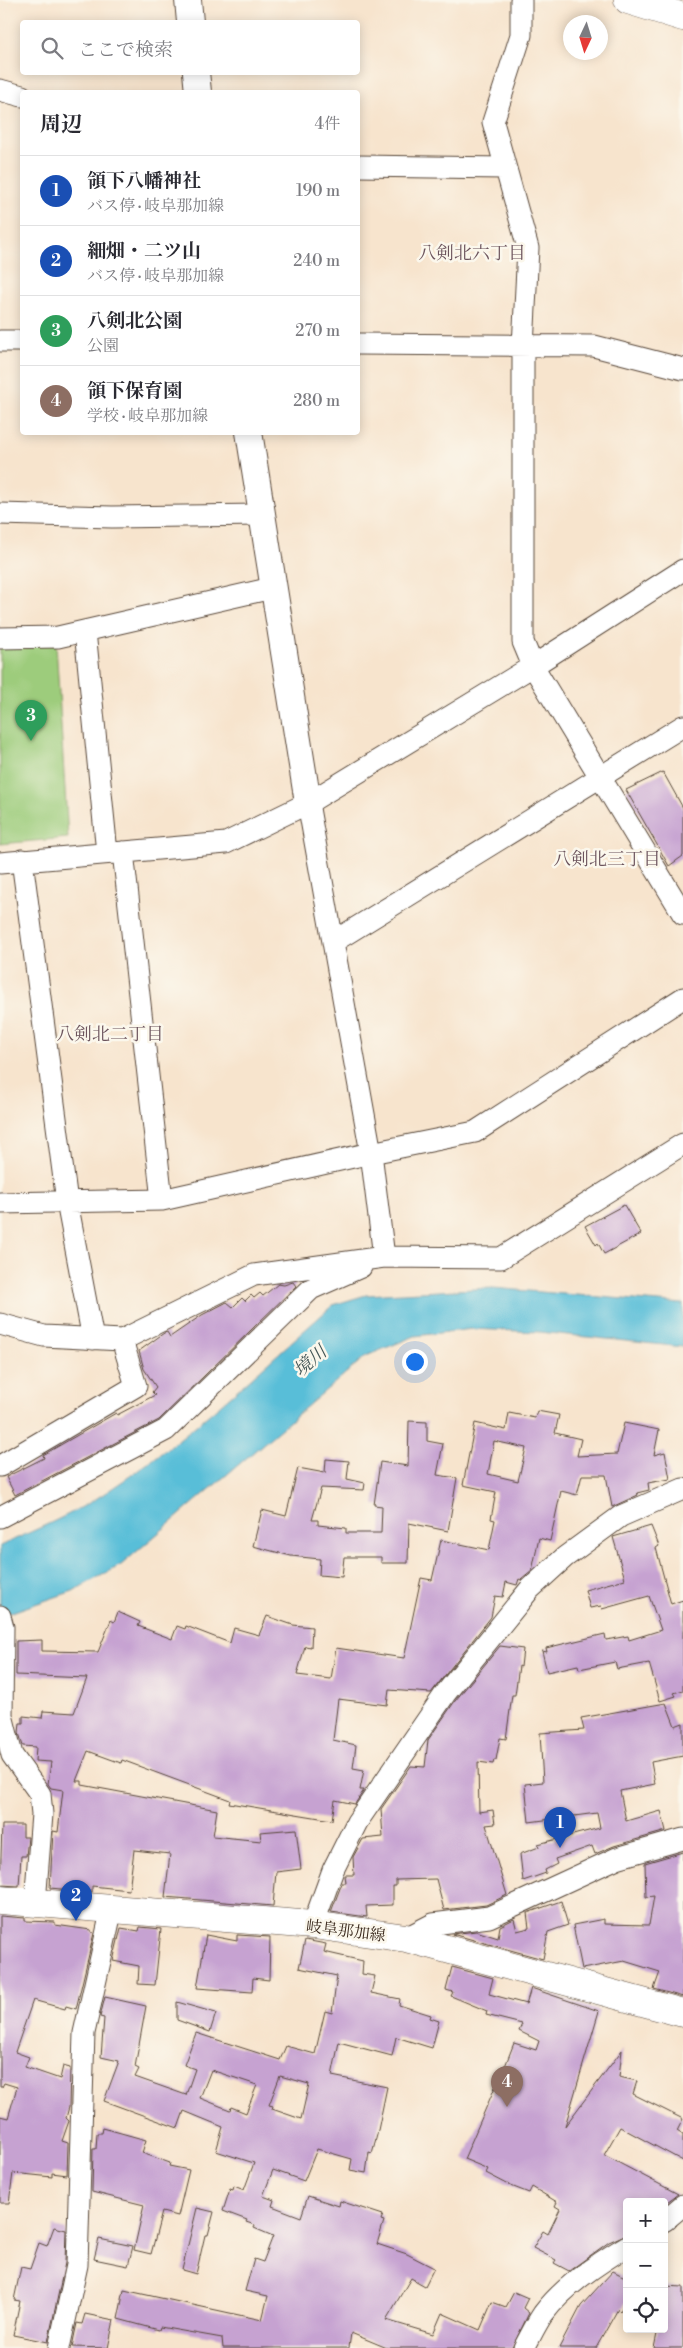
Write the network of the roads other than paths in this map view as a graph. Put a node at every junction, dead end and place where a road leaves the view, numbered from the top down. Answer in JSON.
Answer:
{"nodes":[{"id":1,"x":188,"y":0,"type":"edge"},
{"id":2,"x":521,"y":0,"type":"edge"},
{"id":3,"x":628,"y":0,"type":"edge"},
{"id":4,"x":683,"y":17,"type":"edge"},
{"id":5,"x":190,"y":20,"type":"edge"},
{"id":6,"x":196,"y":75,"type":"edge"},
{"id":7,"x":0,"y":90,"type":"edge"},
{"id":8,"x":198,"y":90,"type":"edge"},
{"id":9,"x":20,"y":95,"type":"edge"},
{"id":10,"x":360,"y":166,"type":"edge"},
{"id":11,"x":504,"y":168,"type":"junction"},
{"id":12,"x":0,"y":341,"type":"edge"},
{"id":13,"x":20,"y":341,"type":"edge"},
{"id":14,"x":360,"y":344,"type":"edge"},
{"id":15,"x":523,"y":347,"type":"junction"},
{"id":16,"x":683,"y":369,"type":"edge"},
{"id":17,"x":248,"y":435,"type":"edge"},
{"id":18,"x":0,"y":514,"type":"edge"},
{"id":19,"x":260,"y":514,"type":"junction"},
{"id":20,"x":683,"y":570,"type":"edge"},
{"id":21,"x":272,"y":588,"type":"junction"},
{"id":22,"x":84,"y":631,"type":"junction"},
{"id":23,"x":0,"y":638,"type":"edge"},
{"id":24,"x":533,"y":666,"type":"junction"},
{"id":25,"x":683,"y":726,"type":"edge"},
{"id":26,"x":600,"y":778,"type":"junction"},
{"id":27,"x":308,"y":803,"type":"junction"},
{"id":28,"x":115,"y":852,"type":"junction"},
{"id":29,"x":22,"y":860,"type":"junction"},
{"id":30,"x":0,"y":863,"type":"edge"},
{"id":31,"x":683,"y":914,"type":"edge"},
{"id":32,"x":333,"y":942,"type":"junction"},
{"id":33,"x":683,"y":998,"type":"edge"},
{"id":34,"x":683,"y":1144,"type":"edge"},
{"id":35,"x":371,"y":1152,"type":"junction"},
{"id":36,"x":162,"y":1200,"type":"junction"},
{"id":37,"x":67,"y":1202,"type":"junction"},
{"id":38,"x":0,"y":1203,"type":"edge"},
{"id":39,"x":384,"y":1257,"type":"junction"},
{"id":40,"x":0,"y":1324,"type":"edge"},
{"id":41,"x":92,"y":1339,"type":"junction"},
{"id":42,"x":122,"y":1340,"type":"junction"},
{"id":43,"x":0,"y":1466,"type":"edge"},
{"id":44,"x":683,"y":1489,"type":"edge"},
{"id":45,"x":0,"y":1517,"type":"edge"},
{"id":46,"x":1,"y":1622,"type":"edge"},
{"id":47,"x":683,"y":1839,"type":"edge"},
{"id":48,"x":0,"y":1900,"type":"edge"},
{"id":49,"x":35,"y":1903,"type":"junction"},
{"id":50,"x":112,"y":1908,"type":"junction"},
{"id":51,"x":313,"y":1925,"type":"junction"},
{"id":52,"x":406,"y":1938,"type":"junction"},
{"id":53,"x":683,"y":2013,"type":"edge"},
{"id":54,"x":683,"y":2205,"type":"edge"},
{"id":55,"x":668,"y":2218,"type":"edge"},
{"id":56,"x":623,"y":2248,"type":"edge"},
{"id":57,"x":59,"y":2348,"type":"edge"},
{"id":58,"x":524,"y":2348,"type":"edge"}],
"edges":[{"from":1,"to":5,"type":"street"},
{"from":2,"to":11,"type":"street"},
{"from":3,"to":4,"type":"main road"},
{"from":6,"to":8,"type":"street"},
{"from":7,"to":9,"type":"street"},
{"from":10,"to":11,"type":"street"},
{"from":11,"to":15,"type":"street"},
{"from":12,"to":13,"type":"street"},
{"from":14,"to":15,"type":"street"},
{"from":15,"to":16,"type":"street"},
{"from":15,"to":24,"type":"street"},
{"from":17,"to":19,"type":"street"},
{"from":18,"to":19,"type":"street"},
{"from":19,"to":21,"type":"street"},
{"from":20,"to":24,"type":"street"},
{"from":21,"to":22,"type":"street"},
{"from":21,"to":27,"type":"street"},
{"from":22,"to":23,"type":"street"},
{"from":22,"to":28,"type":"street"},
{"from":24,"to":26,"type":"street"},
{"from":24,"to":27,"type":"street"},
{"from":25,"to":26,"type":"street"},
{"from":26,"to":31,"type":"street"},
{"from":26,"to":32,"type":"street"},
{"from":27,"to":28,"type":"street"},
{"from":27,"to":32,"type":"street"},
{"from":28,"to":29,"type":"street"},
{"from":28,"to":36,"type":"street"},
{"from":29,"to":30,"type":"street"},
{"from":29,"to":37,"type":"street"},
{"from":32,"to":35,"type":"street"},
{"from":33,"to":35,"type":"street"},
{"from":34,"to":39,"type":"street"},
{"from":35,"to":36,"type":"street"},
{"from":35,"to":39,"type":"street"},
{"from":36,"to":37,"type":"street"},
{"from":37,"to":38,"type":"street"},
{"from":37,"to":41,"type":"street"},
{"from":39,"to":42,"type":"street"},
{"from":39,"to":45,"type":"street"},
{"from":40,"to":41,"type":"street"},
{"from":41,"to":42,"type":"street"},
{"from":42,"to":43,"type":"street"},
{"from":44,"to":51,"type":"street"},
{"from":46,"to":49,"type":"street"},
{"from":47,"to":52,"type":"street"},
{"from":48,"to":49,"type":"main road","name":"岐阜那加線"},
{"from":49,"to":50,"type":"main road","name":"岐阜那加線"},
{"from":50,"to":51,"type":"main road","name":"岐阜那加線"},
{"from":50,"to":57,"type":"street"},
{"from":51,"to":52,"type":"main road","name":"岐阜那加線"},
{"from":52,"to":53,"type":"main road","name":"岐阜那加線"},
{"from":54,"to":55,"type":"street"},
{"from":56,"to":58,"type":"street"}]}
